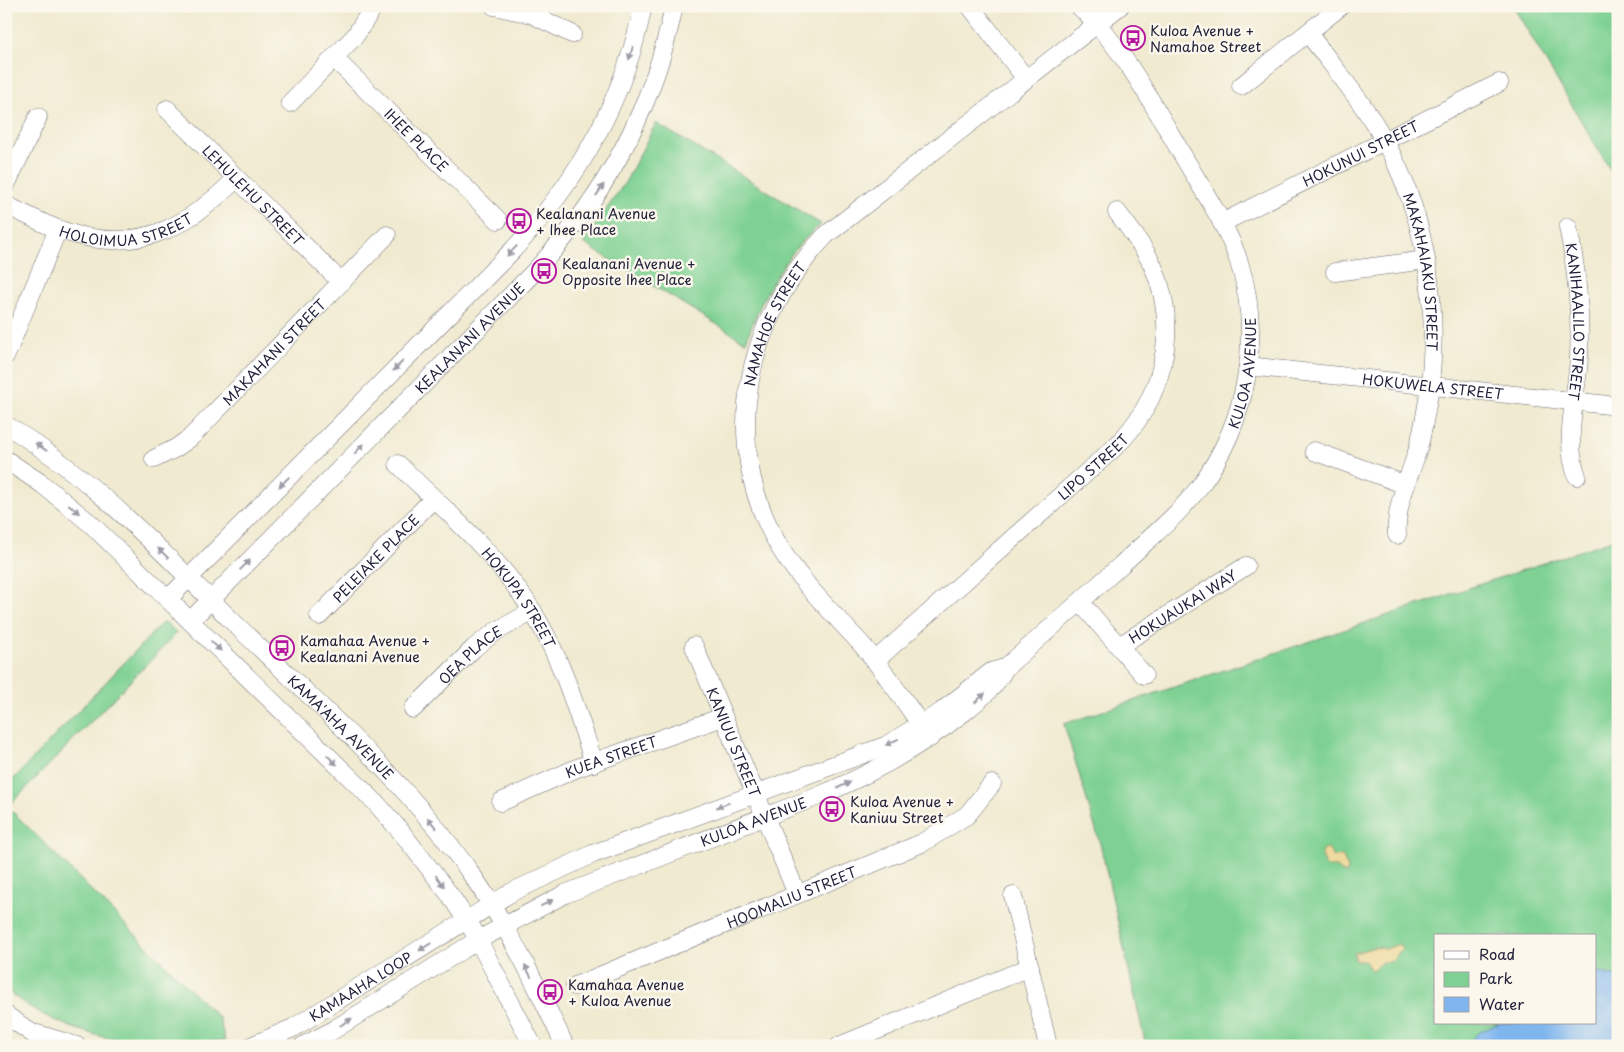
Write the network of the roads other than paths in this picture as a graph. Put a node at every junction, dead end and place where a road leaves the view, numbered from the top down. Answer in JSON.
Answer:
{"nodes":[{"id":1,"x":374,"y":6,"type":"edge"},
{"id":2,"x":494,"y":6,"type":"edge"},
{"id":3,"x":643,"y":6,"type":"edge"},
{"id":4,"x":674,"y":6,"type":"edge"},
{"id":5,"x":970,"y":6,"type":"edge"},
{"id":6,"x":1079,"y":6,"type":"edge"},
{"id":7,"x":1091,"y":6,"type":"edge"},
{"id":8,"x":1120,"y":6,"type":"edge"},
{"id":9,"x":1341,"y":6,"type":"edge"},
{"id":10,"x":1098,"y":24,"type":"junction"},
{"id":11,"x":1308,"y":33,"type":"junction"},
{"id":12,"x":572,"y":34,"type":"dead end"},
{"id":13,"x":335,"y":59,"type":"junction"},
{"id":14,"x":1026,"y":79,"type":"junction"},
{"id":15,"x":1499,"y":83,"type":"dead end"},
{"id":16,"x":1241,"y":86,"type":"dead end"},
{"id":17,"x":290,"y":103,"type":"dead end"},
{"id":18,"x":167,"y":109,"type":"dead end"},
{"id":19,"x":38,"y":117,"type":"dead end"},
{"id":20,"x":1385,"y":142,"type":"junction"},
{"id":21,"x":236,"y":179,"type":"junction"},
{"id":22,"x":6,"y":185,"type":"edge"},
{"id":23,"x":6,"y":205,"type":"edge"},
{"id":24,"x":1117,"y":212,"type":"dead end"},
{"id":25,"x":498,"y":220,"type":"dead end"},
{"id":26,"x":1222,"y":223,"type":"junction"},
{"id":27,"x":1568,"y":227,"type":"dead end"},
{"id":28,"x":58,"y":229,"type":"junction"},
{"id":29,"x":387,"y":235,"type":"dead end"},
{"id":30,"x":1426,"y":260,"type":"junction"},
{"id":31,"x":1335,"y":272,"type":"dead end"},
{"id":32,"x":341,"y":282,"type":"junction"},
{"id":33,"x":6,"y":355,"type":"edge"},
{"id":34,"x":1248,"y":366,"type":"junction"},
{"id":35,"x":1430,"y":385,"type":"junction"},
{"id":36,"x":1575,"y":401,"type":"junction"},
{"id":37,"x":1618,"y":406,"type":"edge"},
{"id":38,"x":6,"y":426,"type":"edge"},
{"id":39,"x":1314,"y":450,"type":"dead end"},
{"id":40,"x":154,"y":459,"type":"dead end"},
{"id":41,"x":6,"y":460,"type":"edge"},
{"id":42,"x":398,"y":464,"type":"dead end"},
{"id":43,"x":1577,"y":476,"type":"dead end"},
{"id":44,"x":1406,"y":485,"type":"junction"},
{"id":45,"x":433,"y":499,"type":"junction"},
{"id":46,"x":1397,"y":535,"type":"dead end"},
{"id":47,"x":1246,"y":566,"type":"dead end"},
{"id":48,"x":189,"y":578,"type":"junction"},
{"id":49,"x":168,"y":599,"type":"junction"},
{"id":50,"x":210,"y":600,"type":"junction"},
{"id":51,"x":1080,"y":602,"type":"junction"},
{"id":52,"x":532,"y":611,"type":"junction"},
{"id":53,"x":319,"y":616,"type":"dead end"},
{"id":54,"x":190,"y":621,"type":"junction"},
{"id":55,"x":694,"y":646,"type":"dead end"},
{"id":56,"x":1119,"y":646,"type":"junction"},
{"id":57,"x":875,"y":661,"type":"junction"},
{"id":58,"x":1144,"y":675,"type":"dead end"},
{"id":59,"x":414,"y":709,"type":"dead end"},
{"id":60,"x":723,"y":717,"type":"junction"},
{"id":61,"x":925,"y":732,"type":"junction"},
{"id":62,"x":594,"y":763,"type":"junction"},
{"id":63,"x":992,"y":784,"type":"dead end"},
{"id":64,"x":755,"y":793,"type":"junction"},
{"id":65,"x":501,"y":802,"type":"dead end"},
{"id":66,"x":765,"y":817,"type":"junction"},
{"id":67,"x":797,"y":894,"type":"junction"},
{"id":68,"x":1013,"y":896,"type":"dead end"},
{"id":69,"x":492,"y":905,"type":"junction"},
{"id":70,"x":467,"y":921,"type":"junction"},
{"id":71,"x":504,"y":926,"type":"junction"},
{"id":72,"x":478,"y":940,"type":"junction"},
{"id":73,"x":1030,"y":967,"type":"junction"},
{"id":74,"x":575,"y":986,"type":"dead end"},
{"id":75,"x":6,"y":1015,"type":"edge"},
{"id":76,"x":29,"y":1030,"type":"junction"},
{"id":77,"x":873,"y":1039,"type":"edge"},
{"id":78,"x":50,"y":1046,"type":"edge"},
{"id":79,"x":77,"y":1046,"type":"edge"},
{"id":80,"x":251,"y":1046,"type":"edge"},
{"id":81,"x":303,"y":1046,"type":"edge"},
{"id":82,"x":533,"y":1046,"type":"edge"},
{"id":83,"x":565,"y":1046,"type":"edge"},
{"id":84,"x":839,"y":1046,"type":"edge"},
{"id":85,"x":1048,"y":1046,"type":"edge"}],
"edges":[{"from":1,"to":13,"type":"street"},
{"from":2,"to":12,"type":"street"},
{"from":3,"to":48,"type":"street","one_way":true},
{"from":50,"to":4,"type":"street","name":"KEALANANI AVENUE","one_way":true},
{"from":5,"to":14,"type":"street"},
{"from":6,"to":10,"type":"street","name":"KULOA AVENUE"},
{"from":7,"to":10,"type":"street","name":"KULOA AVENUE"},
{"from":8,"to":10,"type":"street","name":"NAMAHOE STREET"},
{"from":9,"to":11,"type":"street"},
{"from":10,"to":14,"type":"street","name":"NAMAHOE STREET"},
{"from":10,"to":26,"type":"street","name":"KULOA AVENUE"},
{"from":11,"to":16,"type":"street"},
{"from":11,"to":20,"type":"street","name":"MAKAHAIAKU STREET"},
{"from":13,"to":17,"type":"street"},
{"from":13,"to":25,"type":"street","name":"IHEE PLACE"},
{"from":14,"to":57,"type":"street","name":"NAMAHOE STREET"},
{"from":15,"to":20,"type":"street","name":"HOKUNUI STREET"},
{"from":18,"to":21,"type":"street","name":"LEHULEHU STREET"},
{"from":19,"to":22,"type":"street"},
{"from":20,"to":26,"type":"street","name":"HOKUNUI STREET"},
{"from":20,"to":30,"type":"street","name":"MAKAHAIAKU STREET"},
{"from":21,"to":28,"type":"street","name":"HOLOIMUA STREET"},
{"from":21,"to":32,"type":"street","name":"LEHULEHU STREET"},
{"from":23,"to":28,"type":"street","name":"HOLOIMUA STREET"},
{"from":24,"to":57,"type":"street","name":"LIPO STREET"},
{"from":26,"to":34,"type":"street","name":"KULOA AVENUE"},
{"from":27,"to":36,"type":"street","name":"KANIHAALILO STREET"},
{"from":28,"to":33,"type":"street"},
{"from":29,"to":32,"type":"street","name":"MAKAHANI STREET"},
{"from":30,"to":31,"type":"street"},
{"from":30,"to":35,"type":"street","name":"MAKAHAIAKU STREET"},
{"from":32,"to":40,"type":"street","name":"MAKAHANI STREET"},
{"from":34,"to":35,"type":"street","name":"HOKUWELA STREET"},
{"from":34,"to":51,"type":"street","name":"KULOA AVENUE"},
{"from":35,"to":36,"type":"street","name":"HOKUWELA STREET"},
{"from":35,"to":44,"type":"street","name":"MAKAHAIAKU STREET"},
{"from":36,"to":37,"type":"street","name":"HOKUWELA STREET"},
{"from":36,"to":43,"type":"street","name":"KANIHAALILO STREET"},
{"from":48,"to":38,"type":"street","name":"KAMA'AHA AVENUE","one_way":true},
{"from":39,"to":44,"type":"street"},
{"from":41,"to":49,"type":"street","name":"KAMA'AHA AVENUE","one_way":true},
{"from":42,"to":45,"type":"street","name":"HOKUPA STREET"},
{"from":44,"to":46,"type":"street","name":"MAKAHAIAKU STREET"},
{"from":45,"to":52,"type":"street","name":"HOKUPA STREET"},
{"from":45,"to":53,"type":"street","name":"PELEIAKE PLACE"},
{"from":47,"to":56,"type":"street","name":"HOKUAUKAI WAY"},
{"from":48,"to":49,"type":"street"},
{"from":48,"to":50,"type":"street","name":"KAMA'AHA AVENUE"},
{"from":49,"to":54,"type":"street","name":"KAMA'AHA AVENUE"},
{"from":50,"to":54,"type":"street","name":"KEALANANI AVENUE"},
{"from":69,"to":50,"type":"street","name":"KAMA'AHA AVENUE","one_way":true},
{"from":51,"to":56,"type":"street"},
{"from":51,"to":61,"type":"street","name":"KULOA AVENUE"},
{"from":52,"to":59,"type":"street","name":"OEA PLACE"},
{"from":52,"to":62,"type":"street","name":"HOKUPA STREET"},
{"from":54,"to":70,"type":"street","name":"KAMA'AHA AVENUE","one_way":true},
{"from":55,"to":60,"type":"street","name":"KANIUU STREET"},
{"from":56,"to":58,"type":"street"},
{"from":57,"to":61,"type":"street","name":"NAMAHOE STREET"},
{"from":60,"to":62,"type":"street","name":"KUEA STREET"},
{"from":60,"to":64,"type":"street","name":"KANIUU STREET"},
{"from":61,"to":64,"type":"street","name":"KULOA AVENUE","one_way":true},
{"from":66,"to":61,"type":"street","name":"KULOA AVENUE","one_way":true},
{"from":62,"to":65,"type":"street","name":"KUEA STREET"},
{"from":63,"to":67,"type":"street","name":"HOOMALIU STREET"},
{"from":64,"to":66,"type":"street","name":"KANIUU STREET"},
{"from":64,"to":69,"type":"street","name":"KULOA AVENUE","one_way":true},
{"from":66,"to":67,"type":"street","name":"KANIUU STREET"},
{"from":71,"to":66,"type":"street","name":"KULOA AVENUE","one_way":true},
{"from":67,"to":74,"type":"street","name":"HOOMALIU STREET"},
{"from":68,"to":73,"type":"street"},
{"from":69,"to":70,"type":"street","name":"KULOA AVENUE"},
{"from":69,"to":71,"type":"street","name":"KAMA'AHA AVENUE"},
{"from":70,"to":72,"type":"street","name":"KAMA'AHA AVENUE"},
{"from":70,"to":80,"type":"street","name":"KAMAAHA LOOP","one_way":true},
{"from":71,"to":72,"type":"street","name":"KULOA AVENUE"},
{"from":83,"to":71,"type":"street","name":"KAMA'AHA AVENUE","one_way":true},
{"from":81,"to":72,"type":"street","name":"KAMAAHA LOOP","one_way":true},
{"from":72,"to":82,"type":"street","name":"KAMA'AHA AVENUE"},
{"from":73,"to":77,"type":"street"},
{"from":73,"to":85,"type":"street"},
{"from":75,"to":76,"type":"street"},
{"from":76,"to":78,"type":"street"},
{"from":76,"to":79,"type":"street"},
{"from":77,"to":84,"type":"street"}]}
